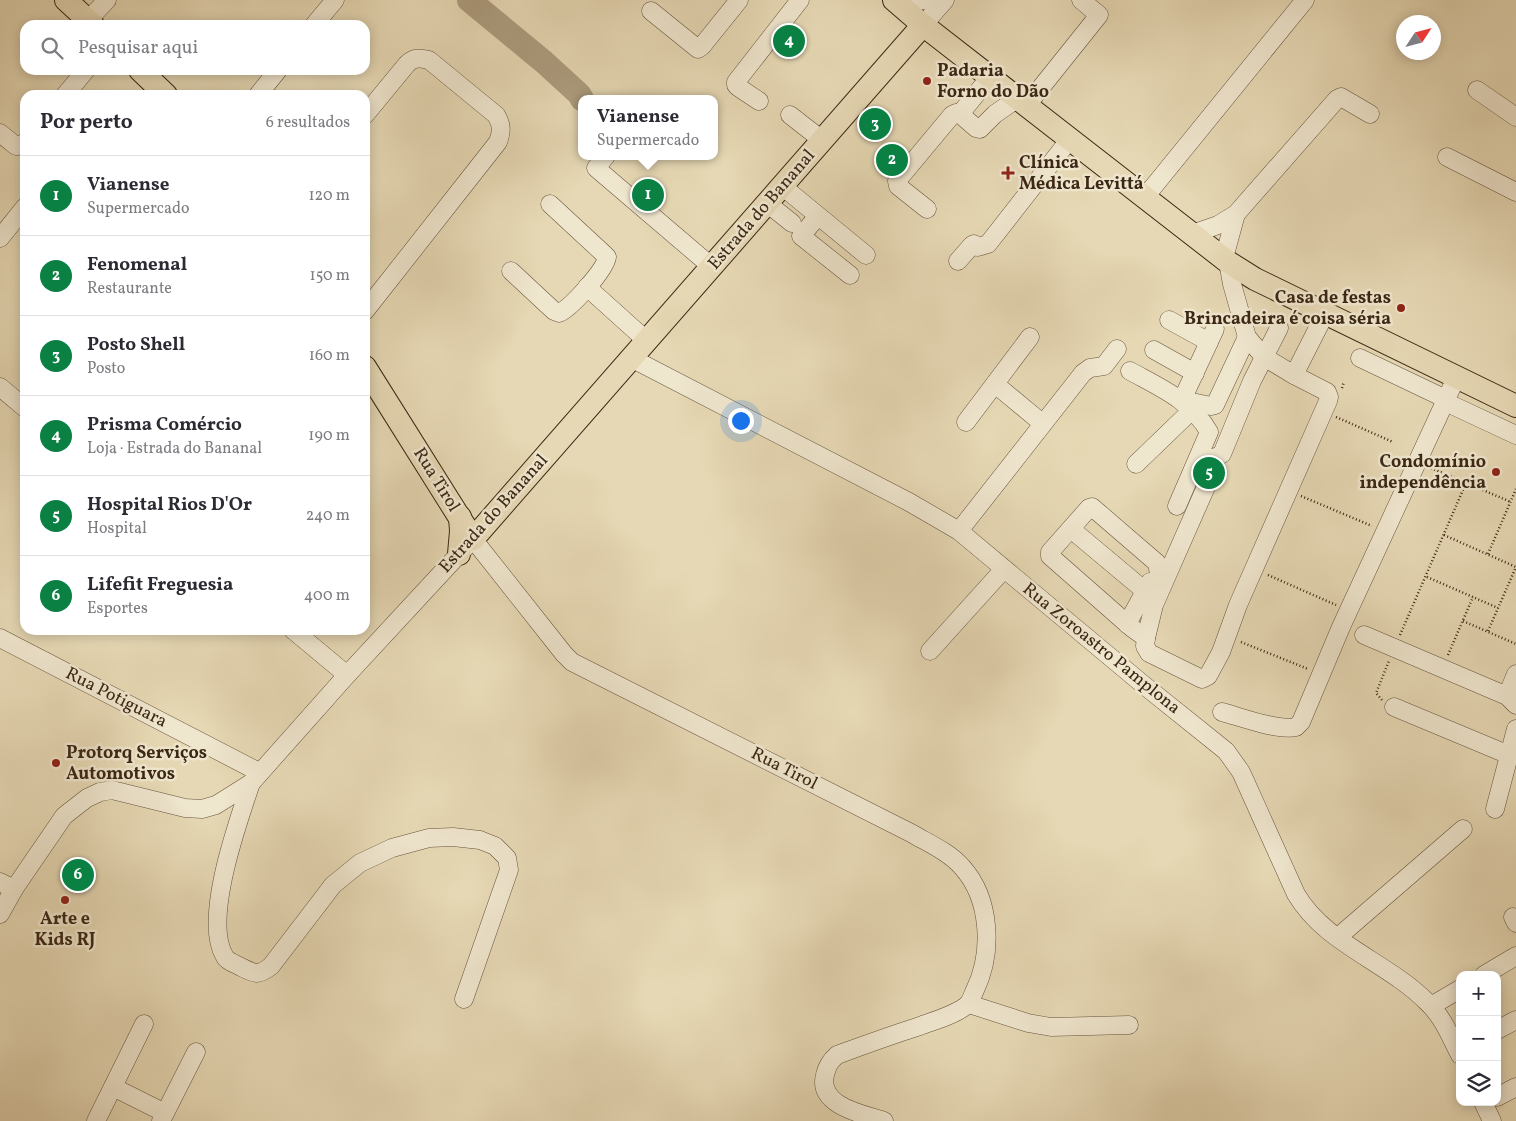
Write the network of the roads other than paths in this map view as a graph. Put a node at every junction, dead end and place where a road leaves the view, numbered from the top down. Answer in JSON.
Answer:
{"nodes":[{"id":1,"x":66,"y":0,"type":"edge"},
{"id":2,"x":107,"y":0,"type":"edge"},
{"id":3,"x":335,"y":0,"type":"edge"},
{"id":4,"x":739,"y":0,"type":"edge"},
{"id":5,"x":800,"y":0,"type":"edge"},
{"id":6,"x":924,"y":0,"type":"edge"},
{"id":7,"x":946,"y":0,"type":"edge"},
{"id":8,"x":1081,"y":0,"type":"edge"},
{"id":9,"x":1305,"y":0,"type":"edge"},
{"id":10,"x":895,"y":1,"type":"edge"},
{"id":11,"x":651,"y":11,"type":"dead end"},
{"id":12,"x":88,"y":20,"type":"edge"},
{"id":13,"x":93,"y":20,"type":"edge"},
{"id":14,"x":318,"y":20,"type":"edge"},
{"id":15,"x":923,"y":25,"type":"junction"},
{"id":16,"x":82,"y":75,"type":"edge"},
{"id":17,"x":145,"y":75,"type":"edge"},
{"id":18,"x":274,"y":75,"type":"edge"},
{"id":19,"x":990,"y":77,"type":"junction"},
{"id":20,"x":69,"y":90,"type":"edge"},
{"id":21,"x":161,"y":90,"type":"edge"},
{"id":22,"x":262,"y":90,"type":"edge"},
{"id":23,"x":1477,"y":90,"type":"dead end"},
{"id":24,"x":758,"y":101,"type":"dead end"},
{"id":25,"x":1022,"y":101,"type":"junction"},
{"id":26,"x":370,"y":109,"type":"edge"},
{"id":27,"x":960,"y":114,"type":"junction"},
{"id":28,"x":1370,"y":114,"type":"dead end"},
{"id":29,"x":790,"y":115,"type":"dead end"},
{"id":30,"x":1516,"y":117,"type":"edge"},
{"id":31,"x":0,"y":133,"type":"edge"},
{"id":32,"x":1070,"y":139,"type":"junction"},
{"id":33,"x":822,"y":140,"type":"junction"},
{"id":34,"x":20,"y":145,"type":"edge"},
{"id":35,"x":1447,"y":156,"type":"dead end"},
{"id":36,"x":603,"y":160,"type":"edge"},
{"id":37,"x":782,"y":186,"type":"junction"},
{"id":38,"x":1516,"y":192,"type":"edge"},
{"id":39,"x":1145,"y":197,"type":"junction"},
{"id":40,"x":767,"y":203,"type":"junction"},
{"id":41,"x":550,"y":204,"type":"dead end"},
{"id":42,"x":927,"y":209,"type":"dead end"},
{"id":43,"x":20,"y":213,"type":"edge"},
{"id":44,"x":1236,"y":214,"type":"junction"},
{"id":45,"x":818,"y":216,"type":"junction"},
{"id":46,"x":792,"y":223,"type":"dead end"},
{"id":47,"x":1192,"y":234,"type":"junction"},
{"id":48,"x":0,"y":238,"type":"edge"},
{"id":49,"x":866,"y":255,"type":"dead end"},
{"id":50,"x":1226,"y":260,"type":"junction"},
{"id":51,"x":958,"y":261,"type":"dead end"},
{"id":52,"x":712,"y":267,"type":"junction"},
{"id":53,"x":511,"y":271,"type":"dead end"},
{"id":54,"x":850,"y":275,"type":"dead end"},
{"id":55,"x":587,"y":287,"type":"junction"},
{"id":56,"x":370,"y":305,"type":"edge"},
{"id":57,"x":1326,"y":314,"type":"junction"},
{"id":58,"x":1170,"y":320,"type":"dead end"},
{"id":59,"x":1279,"y":328,"type":"dead end"},
{"id":60,"x":1030,"y":337,"type":"dead end"},
{"id":61,"x":1247,"y":337,"type":"junction"},
{"id":62,"x":647,"y":340,"type":"junction"},
{"id":63,"x":1117,"y":349,"type":"dead end"},
{"id":64,"x":1154,"y":350,"type":"dead end"},
{"id":65,"x":1264,"y":357,"type":"junction"},
{"id":66,"x":631,"y":358,"type":"junction"},
{"id":67,"x":1360,"y":358,"type":"dead end"},
{"id":68,"x":1130,"y":371,"type":"dead end"},
{"id":69,"x":1195,"y":373,"type":"junction"},
{"id":70,"x":370,"y":375,"type":"edge"},
{"id":71,"x":1294,"y":375,"type":"junction"},
{"id":72,"x":1456,"y":378,"type":"junction"},
{"id":73,"x":994,"y":384,"type":"junction"},
{"id":74,"x":0,"y":387,"type":"edge"},
{"id":75,"x":1450,"y":402,"type":"junction"},
{"id":76,"x":20,"y":404,"type":"edge"},
{"id":77,"x":1187,"y":405,"type":"junction"},
{"id":78,"x":1516,"y":406,"type":"edge"},
{"id":79,"x":966,"y":422,"type":"dead end"},
{"id":80,"x":1042,"y":423,"type":"junction"},
{"id":81,"x":1209,"y":432,"type":"junction"},
{"id":82,"x":1516,"y":435,"type":"edge"},
{"id":83,"x":1205,"y":456,"type":"junction"},
{"id":84,"x":1136,"y":464,"type":"dead end"},
{"id":85,"x":446,"y":495,"type":"junction"},
{"id":86,"x":511,"y":496,"type":"junction"},
{"id":87,"x":1177,"y":506,"type":"dead end"},
{"id":88,"x":1071,"y":529,"type":"junction"},
{"id":89,"x":959,"y":531,"type":"junction"},
{"id":90,"x":466,"y":546,"type":"junction"},
{"id":91,"x":1158,"y":566,"type":"junction"},
{"id":92,"x":1004,"y":569,"type":"junction"},
{"id":93,"x":1145,"y":591,"type":"junction"},
{"id":94,"x":1127,"y":624,"type":"junction"},
{"id":95,"x":1148,"y":630,"type":"junction"},
{"id":96,"x":299,"y":635,"type":"edge"},
{"id":97,"x":1364,"y":635,"type":"dead end"},
{"id":98,"x":0,"y":638,"type":"edge"},
{"id":99,"x":930,"y":651,"type":"dead end"},
{"id":100,"x":1516,"y":674,"type":"edge"},
{"id":101,"x":347,"y":675,"type":"junction"},
{"id":102,"x":1511,"y":700,"type":"edge"},
{"id":103,"x":1394,"y":707,"type":"dead end"},
{"id":104,"x":1222,"y":712,"type":"dead end"},
{"id":105,"x":1516,"y":729,"type":"edge"},
{"id":106,"x":1509,"y":755,"type":"junction"},
{"id":107,"x":255,"y":778,"type":"junction"},
{"id":108,"x":1495,"y":809,"type":"dead end"},
{"id":109,"x":1463,"y":829,"type":"dead end"},
{"id":110,"x":7,"y":885,"type":"edge"},
{"id":111,"x":0,"y":914,"type":"edge"},
{"id":112,"x":1338,"y":937,"type":"junction"},
{"id":113,"x":1516,"y":956,"type":"edge"},
{"id":114,"x":1491,"y":971,"type":"edge"},
{"id":115,"x":1456,"y":991,"type":"edge"},
{"id":116,"x":464,"y":999,"type":"dead end"},
{"id":117,"x":968,"y":1004,"type":"junction"},
{"id":118,"x":1431,"y":1006,"type":"junction"},
{"id":119,"x":1516,"y":1020,"type":"edge"},
{"id":120,"x":144,"y":1024,"type":"dead end"},
{"id":121,"x":1129,"y":1025,"type":"dead end"},
{"id":122,"x":1501,"y":1028,"type":"edge"},
{"id":123,"x":1456,"y":1047,"type":"edge"},
{"id":124,"x":196,"y":1052,"type":"dead end"},
{"id":125,"x":113,"y":1087,"type":"junction"},
{"id":126,"x":1516,"y":1087,"type":"edge"},
{"id":127,"x":1501,"y":1094,"type":"edge"},
{"id":128,"x":1489,"y":1106,"type":"edge"},
{"id":129,"x":163,"y":1117,"type":"edge"},
{"id":130,"x":96,"y":1121,"type":"edge"},
{"id":131,"x":884,"y":1121,"type":"edge"},
{"id":132,"x":1492,"y":1121,"type":"edge"}],
"edges":[{"from":1,"to":12,"type":"main road"},
{"from":2,"to":13,"type":"street"},
{"from":3,"to":14,"type":"street"},
{"from":4,"to":11,"type":"street"},
{"from":5,"to":24,"type":"street"},
{"from":6,"to":10,"type":"street"},
{"from":7,"to":15,"type":"street","name":"Estrada do Bananal"},
{"from":8,"to":25,"type":"street"},
{"from":9,"to":39,"type":"street"},
{"from":10,"to":15,"type":"main road"},
{"from":15,"to":19,"type":"main road"},
{"from":15,"to":33,"type":"main road","name":"Estrada do Bananal"},
{"from":16,"to":20,"type":"street"},
{"from":17,"to":21,"type":"main road"},
{"from":18,"to":22,"type":"street"},
{"from":19,"to":25,"type":"main road"},
{"from":19,"to":27,"type":"street"},
{"from":23,"to":30,"type":"street"},
{"from":25,"to":27,"type":"street"},
{"from":25,"to":32,"type":"main road"},
{"from":26,"to":56,"type":"street"},
{"from":27,"to":42,"type":"street"},
{"from":28,"to":44,"type":"street"},
{"from":29,"to":33,"type":"street"},
{"from":31,"to":34,"type":"street"},
{"from":32,"to":39,"type":"main road"},
{"from":32,"to":51,"type":"street"},
{"from":33,"to":37,"type":"main road","name":"Estrada do Bananal"},
{"from":35,"to":38,"type":"street"},
{"from":36,"to":52,"type":"street"},
{"from":37,"to":40,"type":"main road","name":"Estrada do Bananal"},
{"from":37,"to":45,"type":"street"},
{"from":39,"to":47,"type":"main road"},
{"from":40,"to":46,"type":"street"},
{"from":40,"to":52,"type":"main road","name":"Estrada do Bananal"},
{"from":41,"to":55,"type":"street"},
{"from":43,"to":48,"type":"street"},
{"from":44,"to":47,"type":"street"},
{"from":44,"to":50,"type":"street"},
{"from":45,"to":49,"type":"street"},
{"from":45,"to":54,"type":"street"},
{"from":47,"to":50,"type":"main road"},
{"from":50,"to":57,"type":"main road"},
{"from":50,"to":61,"type":"street"},
{"from":52,"to":62,"type":"main road","name":"Estrada do Bananal"},
{"from":53,"to":55,"type":"street"},
{"from":55,"to":62,"type":"street"},
{"from":57,"to":71,"type":"street"},
{"from":57,"to":72,"type":"main road"},
{"from":58,"to":69,"type":"street"},
{"from":59,"to":65,"type":"street"},
{"from":60,"to":73,"type":"street"},
{"from":61,"to":65,"type":"street"},
{"from":61,"to":77,"type":"street"},
{"from":62,"to":66,"type":"main road","name":"Estrada do Bananal"},
{"from":63,"to":80,"type":"street"},
{"from":64,"to":69,"type":"street"},
{"from":65,"to":71,"type":"street"},
{"from":65,"to":81,"type":"street"},
{"from":65,"to":83,"type":"street"},
{"from":66,"to":86,"type":"main road","name":"Estrada do Bananal"},
{"from":66,"to":89,"type":"street","name":"Rua Zoroastro Pamplona"},
{"from":67,"to":75,"type":"street"},
{"from":68,"to":77,"type":"street"},
{"from":69,"to":77,"type":"street"},
{"from":70,"to":85,"type":"main road","name":"Rua Tirol"},
{"from":71,"to":95,"type":"street"},
{"from":72,"to":75,"type":"street"},
{"from":72,"to":78,"type":"main road"},
{"from":73,"to":79,"type":"street"},
{"from":73,"to":80,"type":"street"},
{"from":74,"to":76,"type":"street"},
{"from":75,"to":82,"type":"street"},
{"from":75,"to":104,"type":"street"},
{"from":77,"to":81,"type":"street"},
{"from":77,"to":84,"type":"street"},
{"from":80,"to":89,"type":"street"},
{"from":81,"to":83,"type":"street"},
{"from":83,"to":87,"type":"street"},
{"from":83,"to":95,"type":"street"},
{"from":85,"to":86,"type":"main road"},
{"from":85,"to":90,"type":"main road","name":"Rua Tirol"},
{"from":86,"to":90,"type":"main road","name":"Estrada do Bananal"},
{"from":88,"to":91,"type":"street"},
{"from":88,"to":93,"type":"street"},
{"from":88,"to":94,"type":"street"},
{"from":89,"to":92,"type":"street","name":"Rua Zoroastro Pamplona"},
{"from":90,"to":101,"type":"street","name":"Estrada do Bananal"},
{"from":90,"to":117,"type":"street","name":"Rua Tirol"},
{"from":91,"to":93,"type":"street"},
{"from":91,"to":95,"type":"street"},
{"from":92,"to":99,"type":"street"},
{"from":92,"to":112,"type":"street","name":"Rua Zoroastro Pamplona"},
{"from":93,"to":94,"type":"street"},
{"from":94,"to":95,"type":"street"},
{"from":96,"to":101,"type":"street"},
{"from":97,"to":102,"type":"street"},
{"from":98,"to":107,"type":"street","name":"Rua Potiguara"},
{"from":100,"to":102,"type":"street"},
{"from":101,"to":107,"type":"street","name":"Estrada do Bananal"},
{"from":103,"to":106,"type":"street"},
{"from":105,"to":106,"type":"street"},
{"from":106,"to":108,"type":"street"},
{"from":107,"to":110,"type":"street","name":"Estrada do Bananal"},
{"from":107,"to":116,"type":"street"},
{"from":109,"to":112,"type":"street"},
{"from":110,"to":111,"type":"street","name":"Estrada do Bananal"},
{"from":112,"to":118,"type":"street","name":"Rua Zoroastro Pamplona"},
{"from":113,"to":114,"type":"street"},
{"from":115,"to":118,"type":"street"},
{"from":117,"to":121,"type":"street"},
{"from":117,"to":131,"type":"street"},
{"from":118,"to":123,"type":"street","name":"Rua Zoroastro Pamplona"},
{"from":119,"to":122,"type":"street"},
{"from":120,"to":125,"type":"street"},
{"from":124,"to":129,"type":"street"},
{"from":125,"to":129,"type":"street"},
{"from":125,"to":130,"type":"street"},
{"from":126,"to":127,"type":"street"},
{"from":128,"to":132,"type":"street"}]}
